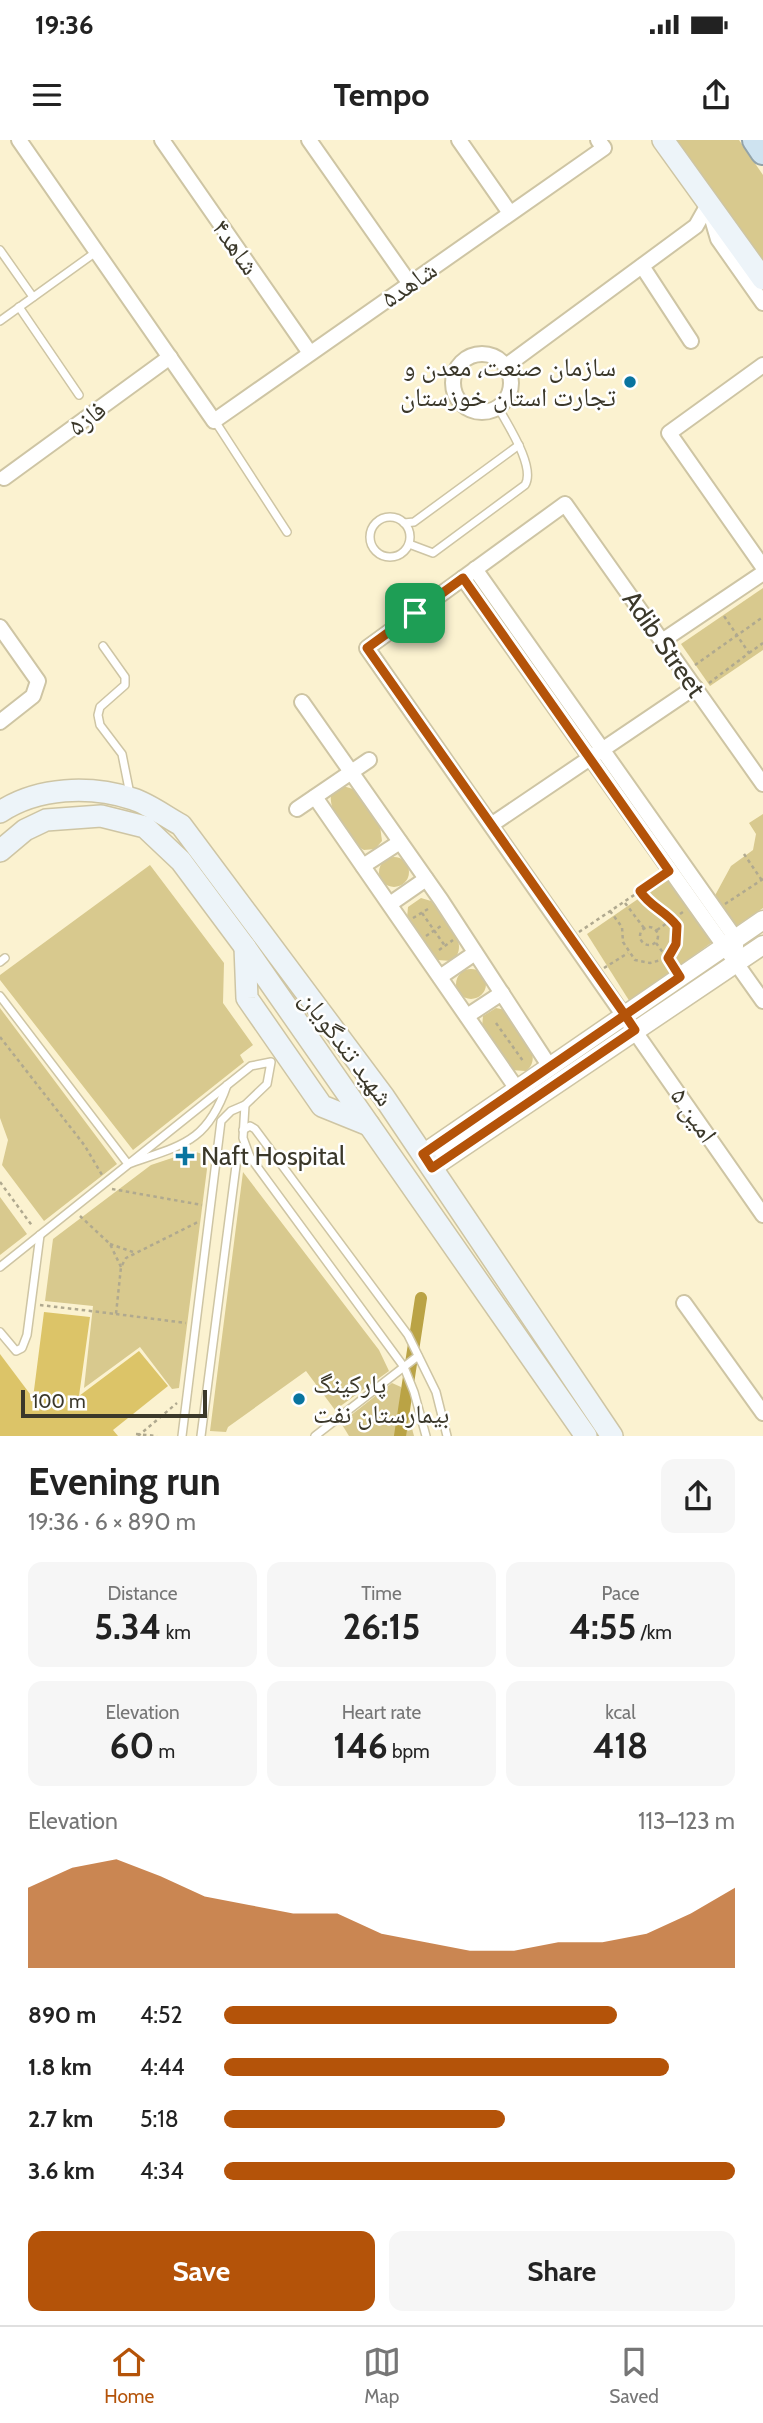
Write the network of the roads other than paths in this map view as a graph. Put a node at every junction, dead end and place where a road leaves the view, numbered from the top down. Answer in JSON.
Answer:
{"nodes":[{"id":1,"x":19,"y":140,"type":"edge"},
{"id":2,"x":162,"y":140,"type":"edge"},
{"id":3,"x":309,"y":140,"type":"edge"},
{"id":4,"x":459,"y":140,"type":"edge"},
{"id":5,"x":663,"y":140,"type":"edge"},
{"id":6,"x":755,"y":140,"type":"edge"},
{"id":7,"x":601,"y":144,"type":"edge"},
{"id":8,"x":763,"y":152,"type":"edge"},
{"id":9,"x":709,"y":203,"type":"junction"},
{"id":10,"x":510,"y":213,"type":"junction"},
{"id":11,"x":0,"y":250,"type":"edge"},
{"id":12,"x":97,"y":252,"type":"junction"},
{"id":13,"x":642,"y":266,"type":"junction"},
{"id":14,"x":763,"y":279,"type":"edge"},
{"id":15,"x":410,"y":284,"type":"junction"},
{"id":16,"x":33,"y":298,"type":"junction"},
{"id":17,"x":763,"y":303,"type":"edge"},
{"id":18,"x":19,"y":307,"type":"junction"},
{"id":19,"x":0,"y":321,"type":"edge"},
{"id":20,"x":691,"y":341,"type":"dead end"},
{"id":21,"x":310,"y":353,"type":"junction"},
{"id":22,"x":170,"y":357,"type":"junction"},
{"id":23,"x":763,"y":365,"type":"edge"},
{"id":24,"x":506,"y":366,"type":"junction"},
{"id":25,"x":79,"y":394,"type":"dead end"},
{"id":26,"x":498,"y":407,"type":"junction"},
{"id":27,"x":214,"y":421,"type":"junction"},
{"id":28,"x":519,"y":445,"type":"junction"},
{"id":29,"x":4,"y":478,"type":"dead end"},
{"id":30,"x":404,"y":523,"type":"junction"},
{"id":31,"x":287,"y":531,"type":"dead end"},
{"id":32,"x":408,"y":544,"type":"junction"},
{"id":33,"x":763,"y":567,"type":"edge"},
{"id":34,"x":469,"y":573,"type":"junction"},
{"id":35,"x":763,"y":573,"type":"edge"},
{"id":36,"x":0,"y":627,"type":"edge"},
{"id":37,"x":662,"y":641,"type":"junction"},
{"id":38,"x":103,"y":646,"type":"dead end"},
{"id":39,"x":696,"y":689,"type":"junction"},
{"id":40,"x":302,"y":702,"type":"dead end"},
{"id":41,"x":0,"y":722,"type":"edge"},
{"id":42,"x":596,"y":754,"type":"junction"},
{"id":43,"x":369,"y":760,"type":"dead end"},
{"id":44,"x":351,"y":772,"type":"junction"},
{"id":45,"x":763,"y":783,"type":"edge"},
{"id":46,"x":315,"y":797,"type":"junction"},
{"id":47,"x":131,"y":798,"type":"junction"},
{"id":48,"x":6,"y":808,"type":"edge"},
{"id":49,"x":297,"y":809,"type":"dead end"},
{"id":50,"x":491,"y":825,"type":"junction"},
{"id":51,"x":25,"y":830,"type":"junction"},
{"id":52,"x":400,"y":842,"type":"junction"},
{"id":53,"x":197,"y":847,"type":"junction"},
{"id":54,"x":0,"y":851,"type":"edge"},
{"id":55,"x":181,"y":861,"type":"junction"},
{"id":56,"x":363,"y":866,"type":"junction"},
{"id":57,"x":426,"y":879,"type":"junction"},
{"id":58,"x":390,"y":904,"type":"junction"},
{"id":59,"x":763,"y":920,"type":"edge"},
{"id":60,"x":729,"y":943,"type":"junction"},
{"id":61,"x":763,"y":945,"type":"edge"},
{"id":62,"x":246,"y":947,"type":"junction"},
{"id":63,"x":475,"y":953,"type":"junction"},
{"id":64,"x":736,"y":963,"type":"junction"},
{"id":65,"x":440,"y":977,"type":"junction"},
{"id":66,"x":502,"y":993,"type":"junction"},
{"id":67,"x":0,"y":996,"type":"edge"},
{"id":68,"x":763,"y":1001,"type":"edge"},
{"id":69,"x":467,"y":1016,"type":"junction"},
{"id":70,"x":326,"y":1020,"type":"junction"},
{"id":71,"x":630,"y":1023,"type":"junction"},
{"id":72,"x":307,"y":1035,"type":"junction"},
{"id":73,"x":269,"y":1060,"type":"junction"},
{"id":74,"x":550,"y":1067,"type":"junction"},
{"id":75,"x":267,"y":1084,"type":"junction"},
{"id":76,"x":227,"y":1085,"type":"junction"},
{"id":77,"x":517,"y":1089,"type":"junction"},
{"id":78,"x":245,"y":1105,"type":"junction"},
{"id":79,"x":369,"y":1125,"type":"junction"},
{"id":80,"x":243,"y":1130,"type":"junction"},
{"id":81,"x":250,"y":1157,"type":"junction"},
{"id":82,"x":428,"y":1161,"type":"junction"},
{"id":83,"x":128,"y":1164,"type":"junction"},
{"id":84,"x":763,"y":1215,"type":"edge"},
{"id":85,"x":40,"y":1235,"type":"junction"},
{"id":86,"x":0,"y":1267,"type":"edge"},
{"id":87,"x":684,"y":1303,"type":"dead end"},
{"id":88,"x":0,"y":1332,"type":"edge"},
{"id":89,"x":418,"y":1356,"type":"junction"},
{"id":90,"x":404,"y":1367,"type":"junction"},
{"id":91,"x":763,"y":1413,"type":"edge"},
{"id":92,"x":182,"y":1436,"type":"edge"},
{"id":93,"x":201,"y":1436,"type":"edge"},
{"id":94,"x":315,"y":1436,"type":"edge"},
{"id":95,"x":426,"y":1436,"type":"edge"},
{"id":96,"x":447,"y":1436,"type":"edge"},
{"id":97,"x":586,"y":1436,"type":"edge"},
{"id":98,"x":612,"y":1436,"type":"edge"}],
"edges":[{"from":1,"to":12,"type":"street"},
{"from":2,"to":21,"type":"street","name":"شاهد۴"},
{"from":3,"to":15,"type":"street"},
{"from":4,"to":10,"type":"street"},
{"from":5,"to":9,"type":"main road"},
{"from":6,"to":8,"type":"highway"},
{"from":7,"to":10,"type":"street","name":"شاهد۵"},
{"from":9,"to":13,"type":"street"},
{"from":9,"to":14,"type":"main road"},
{"from":9,"to":17,"type":"street"},
{"from":10,"to":15,"type":"street","name":"شاهد۵"},
{"from":11,"to":16,"type":"lane"},
{"from":12,"to":16,"type":"lane"},
{"from":12,"to":22,"type":"street"},
{"from":13,"to":20,"type":"street"},
{"from":13,"to":24,"type":"street"},
{"from":15,"to":21,"type":"street","name":"شاهد۵"},
{"from":16,"to":18,"type":"lane"},
{"from":18,"to":19,"type":"lane"},
{"from":18,"to":25,"type":"lane"},
{"from":21,"to":27,"type":"street","name":"شاهد۵"},
{"from":22,"to":27,"type":"street"},
{"from":22,"to":29,"type":"street","name":"فاز۵"},
{"from":23,"to":33,"type":"street"},
{"from":24,"to":26,"type":"street"},
{"from":24,"to":26,"type":"street"},
{"from":26,"to":28,"type":"lane"},
{"from":27,"to":31,"type":"lane"},
{"from":28,"to":30,"type":"lane"},
{"from":28,"to":32,"type":"lane"},
{"from":30,"to":32,"type":"lane"},
{"from":30,"to":32,"type":"lane"},
{"from":34,"to":37,"type":"street","name":"Adib Street"},
{"from":34,"to":42,"type":"street"},
{"from":34,"to":50,"type":"street","name":"امین ۵"},
{"from":35,"to":37,"type":"street"},
{"from":36,"to":41,"type":"street"},
{"from":37,"to":39,"type":"street","name":"Adib Street"},
{"from":38,"to":47,"type":"lane"},
{"from":39,"to":42,"type":"street"},
{"from":39,"to":45,"type":"street","name":"Adib Street"},
{"from":40,"to":44,"type":"street"},
{"from":42,"to":50,"type":"street"},
{"from":42,"to":60,"type":"street"},
{"from":42,"to":60,"type":"street"},
{"from":43,"to":44,"type":"street"},
{"from":44,"to":46,"type":"street"},
{"from":44,"to":52,"type":"street"},
{"from":46,"to":49,"type":"street"},
{"from":46,"to":56,"type":"street"},
{"from":47,"to":48,"type":"main road","name":"شهید تندگویان"},
{"from":47,"to":53,"type":"main road","name":"شهید تندگویان"},
{"from":48,"to":51,"type":"main road"},
{"from":50,"to":71,"type":"street","name":"امین ۵"},
{"from":51,"to":54,"type":"main road","name":"شهید تندگویان"},
{"from":51,"to":55,"type":"main road","name":"شهید تندگویان"},
{"from":52,"to":56,"type":"street"},
{"from":52,"to":57,"type":"street"},
{"from":53,"to":55,"type":"main road"},
{"from":53,"to":70,"type":"main road","name":"شهید تندگویان"},
{"from":55,"to":62,"type":"main road","name":"شهید تندگویان"},
{"from":56,"to":58,"type":"street"},
{"from":57,"to":58,"type":"street"},
{"from":57,"to":63,"type":"street"},
{"from":58,"to":65,"type":"street"},
{"from":59,"to":60,"type":"street"},
{"from":60,"to":64,"type":"street"},
{"from":60,"to":71,"type":"street"},
{"from":61,"to":64,"type":"street"},
{"from":62,"to":72,"type":"main road","name":"شهید تندگویان"},
{"from":62,"to":73,"type":"main road"},
{"from":63,"to":65,"type":"street"},
{"from":63,"to":66,"type":"street"},
{"from":64,"to":68,"type":"street"},
{"from":64,"to":71,"type":"street"},
{"from":65,"to":69,"type":"street"},
{"from":66,"to":69,"type":"street"},
{"from":66,"to":74,"type":"street"},
{"from":67,"to":83,"type":"lane"},
{"from":69,"to":77,"type":"street"},
{"from":70,"to":72,"type":"main road"},
{"from":70,"to":82,"type":"main road","name":"شهید تندگویان"},
{"from":71,"to":74,"type":"street"},
{"from":71,"to":82,"type":"street"},
{"from":71,"to":84,"type":"street","name":"امین ۵"},
{"from":72,"to":73,"type":"main road"},
{"from":72,"to":79,"type":"main road","name":"شهید تندگویان"},
{"from":73,"to":75,"type":"lane"},
{"from":73,"to":75,"type":"lane"},
{"from":73,"to":76,"type":"lane"},
{"from":73,"to":79,"type":"main road"},
{"from":74,"to":77,"type":"street"},
{"from":75,"to":78,"type":"lane"},
{"from":76,"to":83,"type":"lane"},
{"from":76,"to":83,"type":"lane"},
{"from":77,"to":82,"type":"street"},
{"from":78,"to":80,"type":"lane"},
{"from":78,"to":92,"type":"lane"},
{"from":79,"to":97,"type":"main road","name":"شهید تندگویان"},
{"from":80,"to":81,"type":"lane"},
{"from":80,"to":89,"type":"lane"},
{"from":81,"to":90,"type":"lane"},
{"from":81,"to":93,"type":"lane"},
{"from":82,"to":98,"type":"main road","name":"شهید تندگویان"},
{"from":83,"to":85,"type":"lane"},
{"from":85,"to":86,"type":"lane"},
{"from":85,"to":88,"type":"lane"},
{"from":87,"to":91,"type":"street"},
{"from":89,"to":90,"type":"lane"},
{"from":89,"to":96,"type":"lane"},
{"from":90,"to":94,"type":"lane"},
{"from":90,"to":95,"type":"lane"}]}
